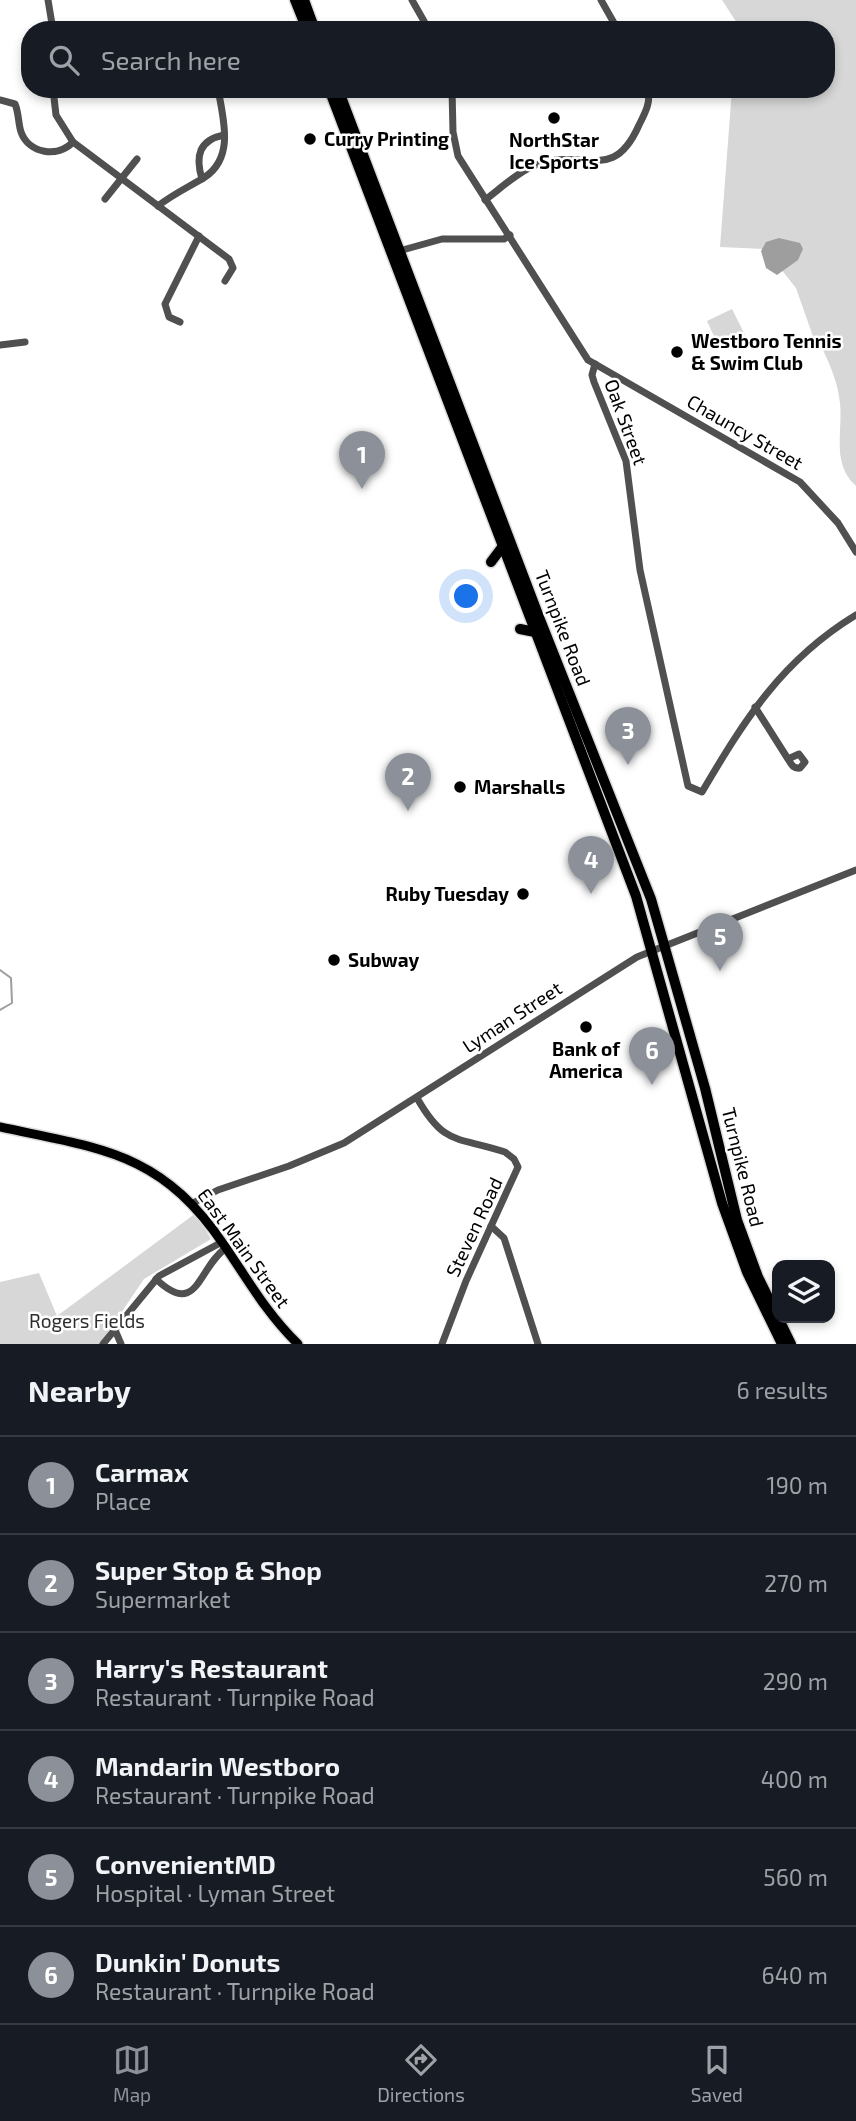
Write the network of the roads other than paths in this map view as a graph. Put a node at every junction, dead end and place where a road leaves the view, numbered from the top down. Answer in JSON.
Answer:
{"nodes":[{"id":1,"x":48,"y":0,"type":"edge"},
{"id":2,"x":295,"y":0,"type":"edge"},
{"id":3,"x":304,"y":0,"type":"edge"},
{"id":4,"x":412,"y":0,"type":"edge"},
{"id":5,"x":601,"y":0,"type":"edge"},
{"id":6,"x":51,"y":21,"type":"edge"},
{"id":7,"x":303,"y":21,"type":"edge"},
{"id":8,"x":312,"y":21,"type":"edge"},
{"id":9,"x":424,"y":21,"type":"edge"},
{"id":10,"x":613,"y":21,"type":"edge"},
{"id":11,"x":54,"y":98,"type":"edge"},
{"id":12,"x":219,"y":98,"type":"edge"},
{"id":13,"x":332,"y":98,"type":"edge"},
{"id":14,"x":341,"y":98,"type":"edge"},
{"id":15,"x":452,"y":98,"type":"edge"},
{"id":16,"x":649,"y":98,"type":"edge"},
{"id":17,"x":0,"y":100,"type":"edge"},
{"id":18,"x":224,"y":135,"type":"junction"},
{"id":19,"x":73,"y":142,"type":"junction"},
{"id":20,"x":137,"y":159,"type":"dead end"},
{"id":21,"x":120,"y":179,"type":"junction"},
{"id":22,"x":202,"y":179,"type":"junction"},
{"id":23,"x":105,"y":199,"type":"dead end"},
{"id":24,"x":485,"y":200,"type":"junction"},
{"id":25,"x":158,"y":206,"type":"junction"},
{"id":26,"x":510,"y":235,"type":"junction"},
{"id":27,"x":199,"y":236,"type":"junction"},
{"id":28,"x":400,"y":251,"type":"junction"},
{"id":29,"x":225,"y":281,"type":"dead end"},
{"id":30,"x":180,"y":322,"type":"dead end"},
{"id":31,"x":25,"y":342,"type":"dead end"},
{"id":32,"x":0,"y":345,"type":"edge"},
{"id":33,"x":595,"y":363,"type":"junction"},
{"id":34,"x":503,"y":546,"type":"junction"},
{"id":35,"x":856,"y":552,"type":"edge"},
{"id":36,"x":491,"y":562,"type":"dead end"},
{"id":37,"x":856,"y":615,"type":"edge"},
{"id":38,"x":520,"y":629,"type":"dead end"},
{"id":39,"x":535,"y":632,"type":"junction"},
{"id":40,"x":755,"y":707,"type":"junction"},
{"id":41,"x":788,"y":759,"type":"dead end"},
{"id":42,"x":856,"y":870,"type":"edge"},
{"id":43,"x":665,"y":943,"type":"junction"},
{"id":44,"x":652,"y":949,"type":"junction"},
{"id":45,"x":417,"y":1098,"type":"junction"},
{"id":46,"x":0,"y":1127,"type":"edge"},
{"id":47,"x":192,"y":1203,"type":"junction"},
{"id":48,"x":492,"y":1226,"type":"junction"},
{"id":49,"x":224,"y":1245,"type":"junction"},
{"id":50,"x":192,"y":1258,"type":"junction"},
{"id":51,"x":212,"y":1259,"type":"junction"},
{"id":52,"x":156,"y":1279,"type":"junction"},
{"id":53,"x":116,"y":1330,"type":"junction"},
{"id":54,"x":103,"y":1344,"type":"edge"},
{"id":55,"x":121,"y":1344,"type":"edge"},
{"id":56,"x":298,"y":1344,"type":"edge"},
{"id":57,"x":442,"y":1344,"type":"edge"},
{"id":58,"x":538,"y":1344,"type":"edge"},
{"id":59,"x":782,"y":1344,"type":"edge"},
{"id":60,"x":790,"y":1344,"type":"edge"}],
"edges":[{"from":1,"to":6,"type":"street"},
{"from":2,"to":7,"type":"highway"},
{"from":3,"to":8,"type":"highway"},
{"from":4,"to":9,"type":"street"},
{"from":5,"to":10,"type":"street"},
{"from":11,"to":19,"type":"street"},
{"from":12,"to":18,"type":"street"},
{"from":13,"to":34,"type":"highway","name":"Turnpike Road"},
{"from":14,"to":28,"type":"highway","name":"Turnpike Road"},
{"from":15,"to":24,"type":"street","name":"Oak Street"},
{"from":16,"to":24,"type":"street"},
{"from":17,"to":19,"type":"street"},
{"from":18,"to":22,"type":"street"},
{"from":18,"to":22,"type":"street"},
{"from":19,"to":21,"type":"street"},
{"from":20,"to":21,"type":"street"},
{"from":21,"to":23,"type":"street"},
{"from":21,"to":25,"type":"street"},
{"from":22,"to":25,"type":"street"},
{"from":24,"to":26,"type":"street","name":"Oak Street"},
{"from":25,"to":27,"type":"street"},
{"from":26,"to":28,"type":"street"},
{"from":26,"to":33,"type":"street","name":"Oak Street"},
{"from":27,"to":29,"type":"street"},
{"from":27,"to":30,"type":"street"},
{"from":28,"to":43,"type":"highway","name":"Turnpike Road"},
{"from":31,"to":32,"type":"street"},
{"from":33,"to":35,"type":"street","name":"Chauncy Street"},
{"from":33,"to":40,"type":"street","name":"Oak Street"},
{"from":34,"to":36,"type":"highway"},
{"from":34,"to":39,"type":"highway","name":"Turnpike Road"},
{"from":37,"to":40,"type":"street"},
{"from":38,"to":39,"type":"highway"},
{"from":39,"to":44,"type":"highway","name":"Turnpike Road"},
{"from":40,"to":41,"type":"street"},
{"from":42,"to":43,"type":"street","name":"Lyman Street"},
{"from":43,"to":44,"type":"street","name":"Lyman Street"},
{"from":43,"to":60,"type":"highway","name":"Turnpike Road"},
{"from":44,"to":45,"type":"street","name":"Lyman Street"},
{"from":44,"to":59,"type":"highway","name":"Turnpike Road"},
{"from":45,"to":47,"type":"street","name":"Lyman Street"},
{"from":45,"to":48,"type":"street","name":"Steven Road"},
{"from":46,"to":47,"type":"main road","name":"East Main Street"},
{"from":47,"to":49,"type":"main road","name":"East Main Street"},
{"from":48,"to":57,"type":"street","name":"Steven Road"},
{"from":48,"to":58,"type":"street"},
{"from":49,"to":50,"type":"street"},
{"from":49,"to":51,"type":"street"},
{"from":49,"to":56,"type":"main road","name":"East Main Street"},
{"from":50,"to":51,"type":"street"},
{"from":50,"to":52,"type":"street"},
{"from":51,"to":52,"type":"street"},
{"from":52,"to":53,"type":"street"},
{"from":53,"to":54,"type":"street"},
{"from":53,"to":55,"type":"street"}]}
